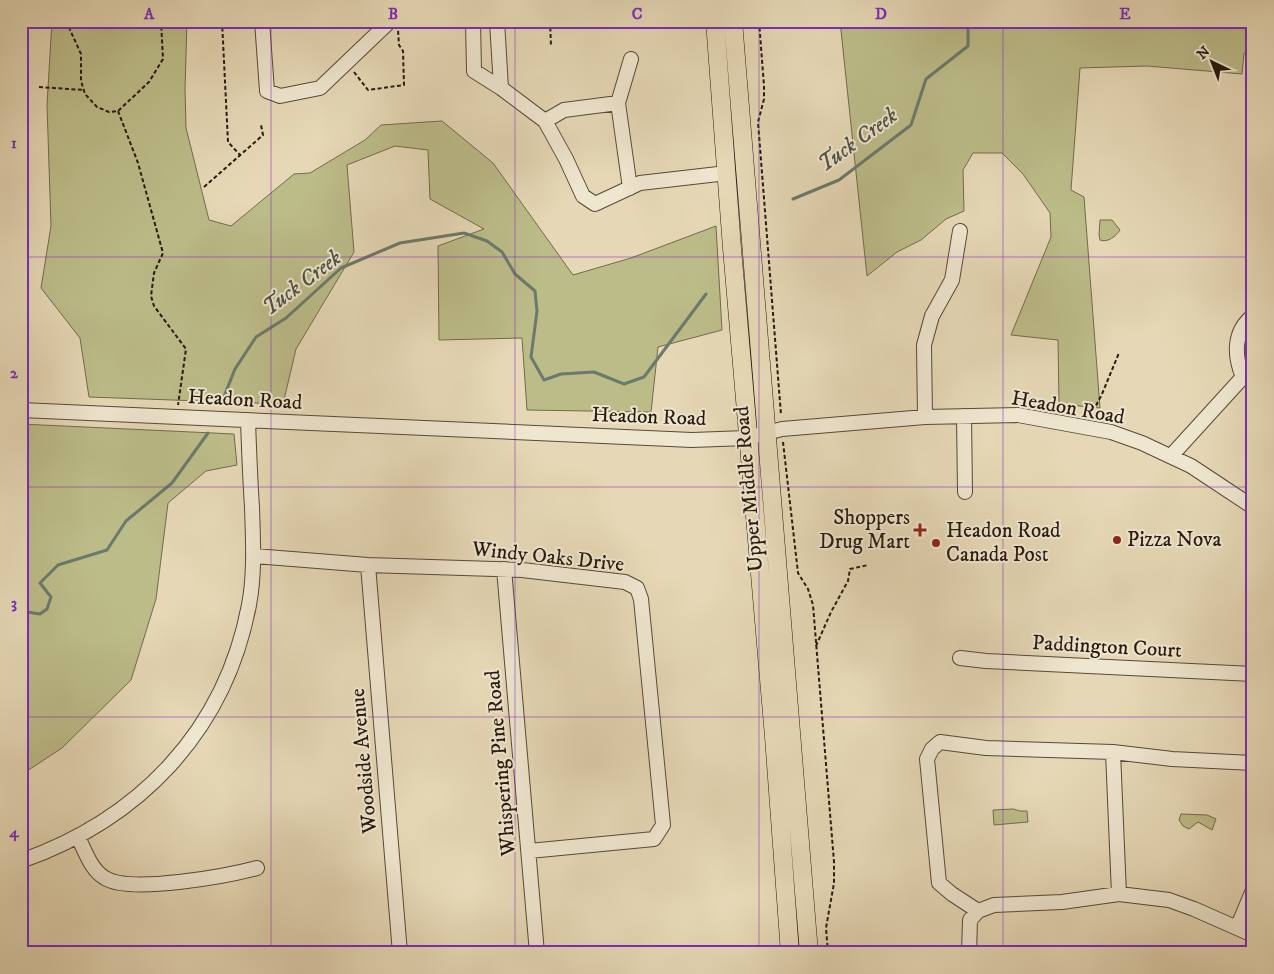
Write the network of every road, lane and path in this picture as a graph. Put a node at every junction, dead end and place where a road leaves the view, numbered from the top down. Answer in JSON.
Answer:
{"nodes":[{"id":1,"x":66,"y":21,"type":"edge"},
{"id":2,"x":161,"y":21,"type":"edge"},
{"id":3,"x":222,"y":21,"type":"edge"},
{"id":4,"x":262,"y":21,"type":"edge"},
{"id":5,"x":473,"y":21,"type":"edge"},
{"id":6,"x":498,"y":21,"type":"edge"},
{"id":7,"x":550,"y":21,"type":"edge"},
{"id":8,"x":715,"y":21,"type":"edge"},
{"id":9,"x":733,"y":21,"type":"edge"},
{"id":10,"x":759,"y":21,"type":"edge"},
{"id":11,"x":392,"y":25,"type":"edge"},
{"id":12,"x":551,"y":46,"type":"dead end"},
{"id":13,"x":631,"y":59,"type":"dead end"},
{"id":14,"x":346,"y":63,"type":"junction"},
{"id":15,"x":39,"y":87,"type":"dead end"},
{"id":16,"x":501,"y":88,"type":"junction"},
{"id":17,"x":84,"y":90,"type":"junction"},
{"id":18,"x":618,"y":103,"type":"junction"},
{"id":19,"x":118,"y":111,"type":"junction"},
{"id":20,"x":545,"y":121,"type":"junction"},
{"id":21,"x":261,"y":125,"type":"dead end"},
{"id":22,"x":240,"y":155,"type":"junction"},
{"id":23,"x":727,"y":173,"type":"junction"},
{"id":24,"x":204,"y":187,"type":"dead end"},
{"id":25,"x":630,"y":188,"type":"junction"},
{"id":26,"x":960,"y":231,"type":"dead end"},
{"id":27,"x":1253,"y":316,"type":"edge"},
{"id":28,"x":1119,"y":353,"type":"dead end"},
{"id":29,"x":1248,"y":374,"type":"edge"},
{"id":30,"x":21,"y":410,"type":"edge"},
{"id":31,"x":176,"y":416,"type":"junction"},
{"id":32,"x":964,"y":416,"type":"junction"},
{"id":33,"x":925,"y":417,"type":"junction"},
{"id":34,"x":248,"y":420,"type":"junction"},
{"id":35,"x":1084,"y":428,"type":"junction"},
{"id":36,"x":775,"y":431,"type":"junction"},
{"id":37,"x":747,"y":438,"type":"junction"},
{"id":38,"x":1172,"y":456,"type":"junction"},
{"id":39,"x":965,"y":492,"type":"dead end"},
{"id":40,"x":1253,"y":507,"type":"edge"},
{"id":41,"x":254,"y":556,"type":"junction"},
{"id":42,"x":868,"y":564,"type":"dead end"},
{"id":43,"x":368,"y":565,"type":"junction"},
{"id":44,"x":504,"y":569,"type":"junction"},
{"id":45,"x":816,"y":646,"type":"junction"},
{"id":46,"x":960,"y":658,"type":"dead end"},
{"id":47,"x":1253,"y":674,"type":"edge"},
{"id":48,"x":1114,"y":752,"type":"junction"},
{"id":49,"x":1253,"y":763,"type":"edge"},
{"id":50,"x":78,"y":836,"type":"junction"},
{"id":51,"x":529,"y":851,"type":"junction"},
{"id":52,"x":21,"y":861,"type":"edge"},
{"id":53,"x":257,"y":868,"type":"dead end"},
{"id":54,"x":1253,"y":890,"type":"edge"},
{"id":55,"x":1119,"y":894,"type":"junction"},
{"id":56,"x":978,"y":911,"type":"junction"},
{"id":57,"x":1237,"y":928,"type":"junction"},
{"id":58,"x":1253,"y":935,"type":"edge"},
{"id":59,"x":400,"y":953,"type":"edge"},
{"id":60,"x":537,"y":953,"type":"edge"},
{"id":61,"x":790,"y":953,"type":"edge"},
{"id":62,"x":809,"y":953,"type":"edge"},
{"id":63,"x":828,"y":953,"type":"edge"},
{"id":64,"x":969,"y":953,"type":"edge"}],
"edges":[{"from":1,"to":17,"type":"path"},
{"from":2,"to":19,"type":"path"},
{"from":3,"to":22,"type":"path"},
{"from":4,"to":14,"type":"street"},
{"from":5,"to":16,"type":"street"},
{"from":6,"to":16,"type":"street"},
{"from":7,"to":12,"type":"path"},
{"from":8,"to":23,"type":"main road","name":"Upper Middle Road"},
{"from":9,"to":36,"type":"main road","name":"Upper Middle Road"},
{"from":10,"to":36,"type":"path"},
{"from":11,"to":14,"type":"street"},
{"from":11,"to":14,"type":"path"},
{"from":13,"to":18,"type":"street"},
{"from":15,"to":17,"type":"path"},
{"from":16,"to":20,"type":"street"},
{"from":17,"to":19,"type":"path"},
{"from":18,"to":20,"type":"street"},
{"from":18,"to":25,"type":"street"},
{"from":19,"to":31,"type":"path"},
{"from":20,"to":25,"type":"street"},
{"from":21,"to":22,"type":"path"},
{"from":22,"to":24,"type":"path"},
{"from":23,"to":25,"type":"street"},
{"from":23,"to":37,"type":"main road","name":"Upper Middle Road"},
{"from":26,"to":33,"type":"street"},
{"from":27,"to":29,"type":"street"},
{"from":28,"to":35,"type":"path"},
{"from":29,"to":38,"type":"street"},
{"from":30,"to":31,"type":"street","name":"Headon Road"},
{"from":31,"to":34,"type":"street","name":"Headon Road"},
{"from":32,"to":33,"type":"street","name":"Headon Road"},
{"from":32,"to":35,"type":"street","name":"Headon Road"},
{"from":32,"to":39,"type":"street"},
{"from":33,"to":36,"type":"street","name":"Headon Road"},
{"from":34,"to":37,"type":"street","name":"Headon Road"},
{"from":34,"to":41,"type":"street"},
{"from":35,"to":38,"type":"street","name":"Headon Road"},
{"from":36,"to":37,"type":"street","name":"Headon Road"},
{"from":36,"to":45,"type":"path"},
{"from":36,"to":62,"type":"main road","name":"Upper Middle Road"},
{"from":37,"to":61,"type":"main road","name":"Upper Middle Road"},
{"from":38,"to":40,"type":"street","name":"Headon Road"},
{"from":41,"to":43,"type":"street","name":"Windy Oaks Drive"},
{"from":41,"to":50,"type":"street"},
{"from":42,"to":45,"type":"path"},
{"from":43,"to":44,"type":"street","name":"Windy Oaks Drive"},
{"from":43,"to":59,"type":"street","name":"Woodside Avenue"},
{"from":44,"to":51,"type":"street","name":"Whispering Pine Road"},
{"from":44,"to":51,"type":"street","name":"Windy Oaks Drive"},
{"from":45,"to":63,"type":"path"},
{"from":46,"to":47,"type":"street","name":"Paddington Court"},
{"from":48,"to":49,"type":"street"},
{"from":48,"to":55,"type":"street"},
{"from":48,"to":56,"type":"street"},
{"from":50,"to":52,"type":"street"},
{"from":50,"to":53,"type":"street"},
{"from":51,"to":60,"type":"street","name":"Whispering Pine Road"},
{"from":54,"to":57,"type":"street"},
{"from":55,"to":56,"type":"street"},
{"from":55,"to":57,"type":"street"},
{"from":56,"to":64,"type":"street"},
{"from":57,"to":58,"type":"street"}]}
